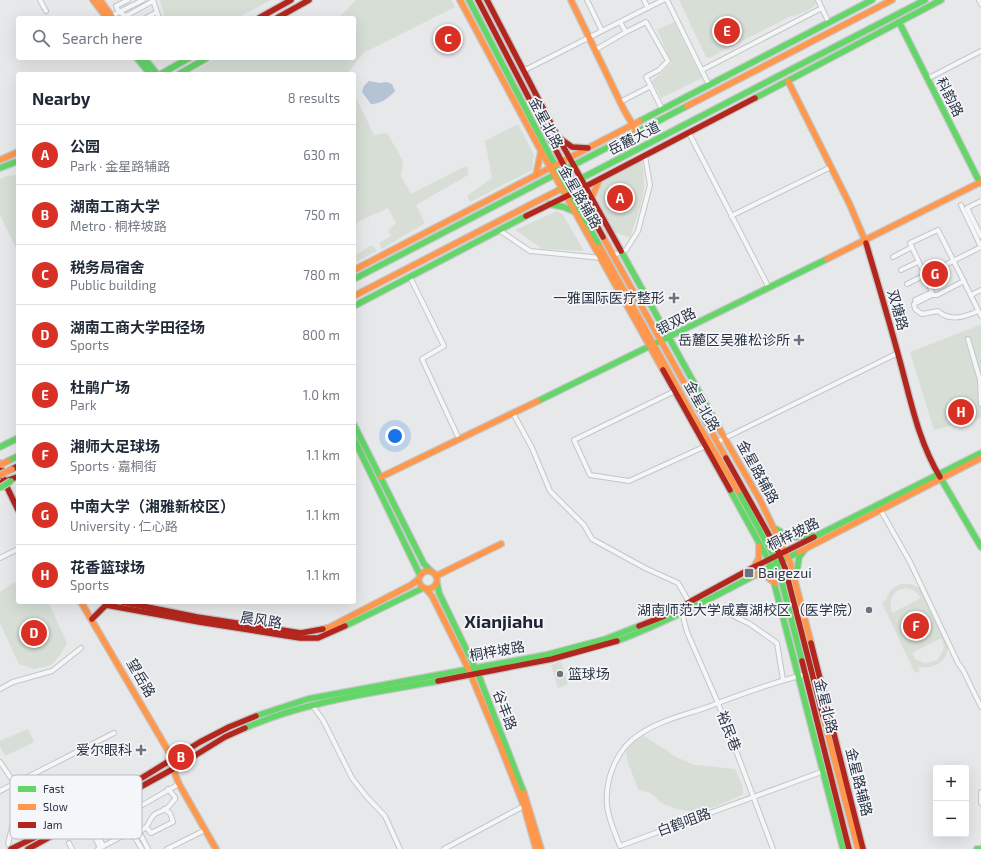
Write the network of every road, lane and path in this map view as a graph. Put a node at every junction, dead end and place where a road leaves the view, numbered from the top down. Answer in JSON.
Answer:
{"nodes":[{"id":1,"x":40,"y":0,"type":"edge"},
{"id":2,"x":93,"y":0,"type":"edge"},
{"id":3,"x":100,"y":0,"type":"edge"},
{"id":4,"x":128,"y":0,"type":"edge"},
{"id":5,"x":143,"y":0,"type":"edge"},
{"id":6,"x":291,"y":0,"type":"edge"},
{"id":7,"x":309,"y":0,"type":"edge"},
{"id":8,"x":460,"y":0,"type":"edge"},
{"id":9,"x":469,"y":0,"type":"edge"},
{"id":10,"x":478,"y":0,"type":"edge"},
{"id":11,"x":487,"y":0,"type":"edge"},
{"id":12,"x":571,"y":0,"type":"edge"},
{"id":13,"x":587,"y":0,"type":"edge"},
{"id":14,"x":644,"y":0,"type":"edge"},
{"id":15,"x":663,"y":0,"type":"edge"},
{"id":16,"x":667,"y":0,"type":"edge"},
{"id":17,"x":818,"y":0,"type":"edge"},
{"id":18,"x":872,"y":0,"type":"edge"},
{"id":19,"x":892,"y":0,"type":"edge"},
{"id":20,"x":925,"y":0,"type":"edge"},
{"id":21,"x":941,"y":0,"type":"edge"},
{"id":22,"x":979,"y":0,"type":"edge"},
{"id":23,"x":153,"y":1,"type":"edge"},
{"id":24,"x":133,"y":2,"type":"edge"},
{"id":25,"x":981,"y":4,"type":"edge"},
{"id":26,"x":648,"y":8,"type":"junction"},
{"id":27,"x":822,"y":8,"type":"junction"},
{"id":28,"x":46,"y":11,"type":"dead end"},
{"id":29,"x":119,"y":12,"type":"junction"},
{"id":30,"x":157,"y":12,"type":"junction"},
{"id":31,"x":110,"y":16,"type":"edge"},
{"id":32,"x":110,"y":16,"type":"edge"},
{"id":33,"x":113,"y":16,"type":"edge"},
{"id":34,"x":150,"y":16,"type":"edge"},
{"id":35,"x":158,"y":16,"type":"edge"},
{"id":36,"x":263,"y":16,"type":"edge"},
{"id":37,"x":281,"y":16,"type":"edge"},
{"id":38,"x":620,"y":22,"type":"junction"},
{"id":39,"x":829,"y":22,"type":"junction"},
{"id":40,"x":899,"y":22,"type":"junction"},
{"id":41,"x":602,"y":31,"type":"junction"},
{"id":42,"x":626,"y":32,"type":"junction"},
{"id":43,"x":589,"y":37,"type":"junction"},
{"id":44,"x":595,"y":50,"type":"junction"},
{"id":45,"x":981,"y":51,"type":"edge"},
{"id":46,"x":139,"y":60,"type":"edge"},
{"id":47,"x":146,"y":60,"type":"edge"},
{"id":48,"x":186,"y":60,"type":"edge"},
{"id":49,"x":204,"y":60,"type":"edge"},
{"id":50,"x":702,"y":70,"type":"junction"},
{"id":51,"x":523,"y":71,"type":"junction"},
{"id":52,"x":148,"y":72,"type":"edge"},
{"id":53,"x":155,"y":72,"type":"edge"},
{"id":54,"x":164,"y":72,"type":"edge"},
{"id":55,"x":182,"y":72,"type":"edge"},
{"id":56,"x":928,"y":79,"type":"junction"},
{"id":57,"x":788,"y":80,"type":"junction"},
{"id":58,"x":709,"y":85,"type":"junction"},
{"id":59,"x":651,"y":86,"type":"junction"},
{"id":60,"x":620,"y":102,"type":"junction"},
{"id":61,"x":662,"y":109,"type":"junction"},
{"id":62,"x":632,"y":124,"type":"junction"},
{"id":63,"x":637,"y":132,"type":"junction"},
{"id":64,"x":689,"y":133,"type":"junction"},
{"id":65,"x":558,"y":137,"type":"junction"},
{"id":66,"x":589,"y":148,"type":"junction"},
{"id":67,"x":541,"y":151,"type":"junction"},
{"id":68,"x":16,"y":153,"type":"edge"},
{"id":69,"x":645,"y":156,"type":"junction"},
{"id":70,"x":570,"y":158,"type":"junction"},
{"id":71,"x":0,"y":160,"type":"edge"},
{"id":72,"x":16,"y":162,"type":"edge"},
{"id":73,"x":562,"y":162,"type":"junction"},
{"id":74,"x":574,"y":165,"type":"junction"},
{"id":75,"x":553,"y":167,"type":"junction"},
{"id":76,"x":831,"y":167,"type":"junction"},
{"id":77,"x":0,"y":168,"type":"edge"},
{"id":78,"x":566,"y":169,"type":"junction"},
{"id":79,"x":556,"y":174,"type":"junction"},
{"id":80,"x":536,"y":175,"type":"junction"},
{"id":81,"x":581,"y":178,"type":"junction"},
{"id":82,"x":599,"y":180,"type":"junction"},
{"id":83,"x":574,"y":182,"type":"junction"},
{"id":84,"x":980,"y":182,"type":"edge"},
{"id":85,"x":564,"y":186,"type":"junction"},
{"id":86,"x":585,"y":186,"type":"junction"},
{"id":87,"x":578,"y":190,"type":"junction"},
{"id":88,"x":568,"y":195,"type":"junction"},
{"id":89,"x":592,"y":199,"type":"junction"},
{"id":90,"x":981,"y":201,"type":"edge"},
{"id":91,"x":549,"y":204,"type":"junction"},
{"id":92,"x":960,"y":205,"type":"dead end"},
{"id":93,"x":575,"y":212,"type":"junction"},
{"id":94,"x":591,"y":213,"type":"junction"},
{"id":95,"x":582,"y":215,"type":"junction"},
{"id":96,"x":731,"y":216,"type":"junction"},
{"id":97,"x":499,"y":230,"type":"junction"},
{"id":98,"x":981,"y":236,"type":"edge"},
{"id":99,"x":865,"y":240,"type":"junction"},
{"id":100,"x":912,"y":247,"type":"junction"},
{"id":101,"x":981,"y":247,"type":"edge"},
{"id":102,"x":622,"y":252,"type":"junction"},
{"id":103,"x":614,"y":255,"type":"junction"},
{"id":104,"x":893,"y":256,"type":"dead end"},
{"id":105,"x":606,"y":258,"type":"junction"},
{"id":106,"x":954,"y":261,"type":"junction"},
{"id":107,"x":918,"y":262,"type":"junction"},
{"id":108,"x":356,"y":269,"type":"edge"},
{"id":109,"x":901,"y":270,"type":"dead end"},
{"id":110,"x":925,"y":275,"type":"junction"},
{"id":111,"x":410,"y":277,"type":"junction"},
{"id":112,"x":356,"y":278,"type":"edge"},
{"id":113,"x":964,"y":281,"type":"junction"},
{"id":114,"x":907,"y":284,"type":"dead end"},
{"id":115,"x":769,"y":288,"type":"junction"},
{"id":116,"x":981,"y":290,"type":"edge"},
{"id":117,"x":356,"y":295,"type":"edge"},
{"id":118,"x":971,"y":295,"type":"junction"},
{"id":119,"x":915,"y":300,"type":"dead end"},
{"id":120,"x":356,"y":305,"type":"edge"},
{"id":121,"x":978,"y":311,"type":"junction"},
{"id":122,"x":981,"y":316,"type":"edge"},
{"id":123,"x":668,"y":338,"type":"junction"},
{"id":124,"x":968,"y":339,"type":"dead end"},
{"id":125,"x":661,"y":341,"type":"junction"},
{"id":126,"x":652,"y":346,"type":"junction"},
{"id":127,"x":898,"y":353,"type":"junction"},
{"id":128,"x":677,"y":390,"type":"junction"},
{"id":129,"x":981,"y":404,"type":"edge"},
{"id":130,"x":513,"y":414,"type":"junction"},
{"id":131,"x":356,"y":429,"type":"edge"},
{"id":132,"x":16,"y":439,"type":"edge"},
{"id":133,"x":459,"y":440,"type":"junction"},
{"id":134,"x":717,"y":442,"type":"junction"},
{"id":135,"x":356,"y":443,"type":"edge"},
{"id":136,"x":708,"y":445,"type":"junction"},
{"id":137,"x":0,"y":447,"type":"edge"},
{"id":138,"x":981,"y":453,"type":"edge"},
{"id":139,"x":16,"y":457,"type":"edge"},
{"id":140,"x":981,"y":458,"type":"edge"},
{"id":141,"x":0,"y":464,"type":"edge"},
{"id":142,"x":15,"y":467,"type":"edge"},
{"id":143,"x":0,"y":475,"type":"edge"},
{"id":144,"x":16,"y":477,"type":"edge"},
{"id":145,"x":381,"y":477,"type":"junction"},
{"id":146,"x":939,"y":477,"type":"junction"},
{"id":147,"x":16,"y":478,"type":"edge"},
{"id":148,"x":2,"y":482,"type":"edge"},
{"id":149,"x":0,"y":488,"type":"edge"},
{"id":150,"x":16,"y":506,"type":"edge"},
{"id":151,"x":880,"y":509,"type":"junction"},
{"id":152,"x":775,"y":528,"type":"junction"},
{"id":153,"x":814,"y":536,"type":"junction"},
{"id":154,"x":759,"y":541,"type":"junction"},
{"id":155,"x":500,"y":544,"type":"dead end"},
{"id":156,"x":981,"y":547,"type":"edge"},
{"id":157,"x":805,"y":548,"type":"junction"},
{"id":158,"x":16,"y":550,"type":"edge"},
{"id":159,"x":782,"y":552,"type":"junction"},
{"id":160,"x":0,"y":558,"type":"edge"},
{"id":161,"x":771,"y":558,"type":"junction"},
{"id":162,"x":785,"y":559,"type":"junction"},
{"id":163,"x":773,"y":565,"type":"junction"},
{"id":164,"x":754,"y":567,"type":"junction"},
{"id":165,"x":431,"y":571,"type":"junction"},
{"id":166,"x":754,"y":575,"type":"junction"},
{"id":167,"x":436,"y":576,"type":"junction"},
{"id":168,"x":419,"y":577,"type":"junction"},
{"id":169,"x":795,"y":582,"type":"junction"},
{"id":170,"x":437,"y":583,"type":"junction"},
{"id":171,"x":775,"y":584,"type":"junction"},
{"id":172,"x":424,"y":588,"type":"junction"},
{"id":173,"x":689,"y":602,"type":"junction"},
{"id":174,"x":705,"y":602,"type":"junction"},
{"id":175,"x":82,"y":604,"type":"edge"},
{"id":176,"x":132,"y":604,"type":"edge"},
{"id":177,"x":682,"y":613,"type":"junction"},
{"id":178,"x":92,"y":619,"type":"junction"},
{"id":179,"x":81,"y":648,"type":"dead end"},
{"id":180,"x":475,"y":667,"type":"junction"},
{"id":181,"x":468,"y":668,"type":"junction"},
{"id":182,"x":478,"y":674,"type":"junction"},
{"id":183,"x":806,"y":674,"type":"junction"},
{"id":184,"x":471,"y":675,"type":"junction"},
{"id":185,"x":799,"y":676,"type":"junction"},
{"id":186,"x":783,"y":680,"type":"junction"},
{"id":187,"x":0,"y":689,"type":"edge"},
{"id":188,"x":718,"y":703,"type":"junction"},
{"id":189,"x":312,"y":705,"type":"junction"},
{"id":190,"x":981,"y":706,"type":"edge"},
{"id":191,"x":114,"y":733,"type":"dead end"},
{"id":192,"x":173,"y":759,"type":"junction"},
{"id":193,"x":0,"y":762,"type":"edge"},
{"id":194,"x":181,"y":764,"type":"junction"},
{"id":195,"x":173,"y":769,"type":"junction"},
{"id":196,"x":829,"y":769,"type":"junction"},
{"id":197,"x":823,"y":771,"type":"junction"},
{"id":198,"x":33,"y":775,"type":"edge"},
{"id":199,"x":10,"y":777,"type":"edge"},
{"id":200,"x":142,"y":778,"type":"edge"},
{"id":201,"x":179,"y":784,"type":"junction"},
{"id":202,"x":10,"y":786,"type":"edge"},
{"id":203,"x":142,"y":787,"type":"edge"},
{"id":204,"x":168,"y":789,"type":"junction"},
{"id":205,"x":0,"y":791,"type":"edge"},
{"id":206,"x":981,"y":792,"type":"edge"},
{"id":207,"x":754,"y":796,"type":"junction"},
{"id":208,"x":981,"y":803,"type":"edge"},
{"id":209,"x":142,"y":804,"type":"edge"},
{"id":210,"x":524,"y":806,"type":"junction"},
{"id":211,"x":164,"y":809,"type":"junction"},
{"id":212,"x":147,"y":828,"type":"junction"},
{"id":213,"x":142,"y":830,"type":"edge"},
{"id":214,"x":205,"y":830,"type":"junction"},
{"id":215,"x":142,"y":838,"type":"edge"},
{"id":216,"x":26,"y":839,"type":"edge"},
{"id":217,"x":47,"y":839,"type":"edge"},
{"id":218,"x":117,"y":839,"type":"edge"},
{"id":219,"x":135,"y":839,"type":"edge"},
{"id":220,"x":69,"y":843,"type":"dead end"},
{"id":221,"x":10,"y":846,"type":"edge"},
{"id":222,"x":101,"y":848,"type":"edge"},
{"id":223,"x":28,"y":849,"type":"edge"},
{"id":224,"x":72,"y":849,"type":"edge"},
{"id":225,"x":142,"y":849,"type":"edge"},
{"id":226,"x":148,"y":849,"type":"edge"},
{"id":227,"x":167,"y":849,"type":"edge"},
{"id":228,"x":216,"y":849,"type":"edge"},
{"id":229,"x":400,"y":849,"type":"edge"},
{"id":230,"x":444,"y":849,"type":"edge"},
{"id":231,"x":536,"y":849,"type":"edge"},
{"id":232,"x":541,"y":849,"type":"edge"},
{"id":233,"x":773,"y":849,"type":"edge"},
{"id":234,"x":843,"y":849,"type":"edge"},
{"id":235,"x":849,"y":849,"type":"edge"},
{"id":236,"x":858,"y":849,"type":"edge"},
{"id":237,"x":864,"y":849,"type":"edge"},
{"id":238,"x":977,"y":849,"type":"edge"},
{"id":239,"x":981,"y":849,"type":"edge"}],
"edges":[{"from":1,"to":28,"type":"street"},
{"from":2,"to":31,"type":"main road"},
{"from":3,"to":32,"type":"main road"},
{"from":4,"to":29,"type":"street"},
{"from":5,"to":24,"type":"street"},
{"from":6,"to":36,"type":"main road"},
{"from":7,"to":37,"type":"main road"},
{"from":8,"to":67,"type":"main road","name":"金星路辅路"},
{"from":9,"to":75,"type":"main road","name":"金星北路"},
{"from":10,"to":73,"type":"main road","name":"金星北路"},
{"from":11,"to":51,"type":"main road","name":"金星路辅路"},
{"from":12,"to":43,"type":"main road"},
{"from":13,"to":41,"type":"street"},
{"from":14,"to":26,"type":"street"},
{"from":15,"to":26,"type":"street"},
{"from":16,"to":50,"type":"street"},
{"from":17,"to":27,"type":"street"},
{"from":18,"to":39,"type":"main road"},
{"from":19,"to":63,"type":"main road","name":"岳麓大道"},
{"from":20,"to":81,"type":"main road","name":"岳麓大道"},
{"from":21,"to":40,"type":"main road"},
{"from":22,"to":25,"type":"street"},
{"from":23,"to":29,"type":"street"},
{"from":23,"to":30,"type":"street"},
{"from":24,"to":29,"type":"street"},
{"from":26,"to":38,"type":"street"},
{"from":27,"to":39,"type":"street"},
{"from":27,"to":50,"type":"street"},
{"from":29,"to":33,"type":"street"},
{"from":30,"to":34,"type":"street"},
{"from":30,"to":35,"type":"street"},
{"from":38,"to":41,"type":"street"},
{"from":38,"to":42,"type":"street"},
{"from":39,"to":58,"type":"main road"},
{"from":40,"to":56,"type":"main road","name":"科韵路"},
{"from":40,"to":57,"type":"main road"},
{"from":41,"to":43,"type":"street"},
{"from":42,"to":44,"type":"street"},
{"from":42,"to":59,"type":"street"},
{"from":43,"to":44,"type":"main road"},
{"from":43,"to":51,"type":"street"},
{"from":44,"to":60,"type":"main road"},
{"from":45,"to":56,"type":"street"},
{"from":46,"to":52,"type":"main road"},
{"from":47,"to":53,"type":"main road"},
{"from":48,"to":54,"type":"main road"},
{"from":49,"to":55,"type":"main road"},
{"from":50,"to":58,"type":"street"},
{"from":51,"to":65,"type":"main road","name":"金星路辅路"},
{"from":56,"to":84,"type":"main road","name":"科韵路"},
{"from":57,"to":64,"type":"main road"},
{"from":57,"to":76,"type":"main road","name":"双塘路"},
{"from":58,"to":61,"type":"main road"},
{"from":59,"to":60,"type":"street"},
{"from":59,"to":61,"type":"street"},
{"from":60,"to":62,"type":"main road"},
{"from":61,"to":62,"type":"main road"},
{"from":62,"to":63,"type":"main road"},
{"from":62,"to":66,"type":"main road"},
{"from":63,"to":74,"type":"main road","name":"岳麓大道"},
{"from":64,"to":69,"type":"main road"},
{"from":64,"to":96,"type":"street"},
{"from":65,"to":66,"type":"main road"},
{"from":65,"to":70,"type":"main road","name":"金星路辅路"},
{"from":66,"to":70,"type":"main road"},
{"from":67,"to":75,"type":"main road","name":"金星路辅路"},
{"from":67,"to":80,"type":"main road"},
{"from":68,"to":71,"type":"main road"},
{"from":69,"to":82,"type":"main road"},
{"from":69,"to":102,"type":"street"},
{"from":70,"to":73,"type":"main road"},
{"from":70,"to":74,"type":"main road","name":"金星路辅路"},
{"from":72,"to":77,"type":"main road"},
{"from":73,"to":75,"type":"main road"},
{"from":73,"to":78,"type":"main road","name":"金星北路"},
{"from":74,"to":78,"type":"main road","name":"岳麓大道"},
{"from":74,"to":81,"type":"main road","name":"金星路辅路"},
{"from":75,"to":79,"type":"main road","name":"金星北路"},
{"from":75,"to":80,"type":"main road"},
{"from":76,"to":96,"type":"street"},
{"from":76,"to":99,"type":"main road","name":"双塘路"},
{"from":78,"to":79,"type":"main road","name":"岳麓大道"},
{"from":78,"to":83,"type":"main road","name":"金星北路"},
{"from":79,"to":85,"type":"main road","name":"金星北路"},
{"from":79,"to":112,"type":"main road","name":"岳麓大道"},
{"from":80,"to":108,"type":"main road"},
{"from":81,"to":83,"type":"main road","name":"岳麓大道"},
{"from":81,"to":86,"type":"main road","name":"金星路辅路"},
{"from":82,"to":86,"type":"main road"},
{"from":82,"to":89,"type":"main road"},
{"from":83,"to":85,"type":"main road","name":"岳麓大道"},
{"from":83,"to":87,"type":"main road","name":"金星北路"},
{"from":84,"to":99,"type":"main road","name":"银双路"},
{"from":85,"to":88,"type":"main road","name":"金星路辅路"},
{"from":85,"to":117,"type":"main road","name":"岳麓大道"},
{"from":86,"to":87,"type":"main road"},
{"from":86,"to":89,"type":"main road","name":"金星路辅路"},
{"from":87,"to":88,"type":"main road"},
{"from":87,"to":94,"type":"main road","name":"金星北路"},
{"from":88,"to":91,"type":"main road"},
{"from":88,"to":93,"type":"main road","name":"金星路辅路"},
{"from":88,"to":95,"type":"main road","name":"金星北路"},
{"from":89,"to":94,"type":"main road"},
{"from":89,"to":102,"type":"main road","name":"金星路辅路"},
{"from":90,"to":98,"type":"street"},
{"from":91,"to":93,"type":"main road"},
{"from":91,"to":97,"type":"main road"},
{"from":92,"to":101,"type":"street"},
{"from":93,"to":95,"type":"main road"},
{"from":93,"to":126,"type":"main road","name":"金星路辅路"},
{"from":94,"to":103,"type":"main road","name":"金星北路"},
{"from":95,"to":105,"type":"main road","name":"金星北路"},
{"from":96,"to":115,"type":"street"},
{"from":97,"to":105,"type":"street"},
{"from":97,"to":111,"type":"main road"},
{"from":99,"to":115,"type":"main road","name":"银双路"},
{"from":99,"to":127,"type":"main road","name":"双塘路"},
{"from":100,"to":104,"type":"street"},
{"from":100,"to":106,"type":"street"},
{"from":100,"to":107,"type":"street"},
{"from":101,"to":106,"type":"street"},
{"from":102,"to":103,"type":"street"},
{"from":102,"to":123,"type":"main road","name":"金星路辅路"},
{"from":103,"to":125,"type":"main road","name":"金星北路"},
{"from":105,"to":126,"type":"main road","name":"金星北路"},
{"from":106,"to":110,"type":"street"},
{"from":106,"to":113,"type":"street"},
{"from":107,"to":109,"type":"street"},
{"from":107,"to":110,"type":"street"},
{"from":110,"to":114,"type":"street"},
{"from":110,"to":119,"type":"street"},
{"from":111,"to":120,"type":"main road"},
{"from":111,"to":133,"type":"street"},
{"from":113,"to":118,"type":"street"},
{"from":113,"to":121,"type":"street"},
{"from":115,"to":123,"type":"main road","name":"银双路"},
{"from":116,"to":118,"type":"street"},
{"from":118,"to":121,"type":"street"},
{"from":121,"to":122,"type":"street"},
{"from":123,"to":125,"type":"main road","name":"银双路"},
{"from":123,"to":152,"type":"main road","name":"金星路辅路"},
{"from":124,"to":129,"type":"street"},
{"from":125,"to":126,"type":"main road","name":"银双路"},
{"from":125,"to":134,"type":"main road","name":"金星北路"},
{"from":126,"to":128,"type":"main road","name":"金星北路"},
{"from":126,"to":130,"type":"main road","name":"银双路"},
{"from":127,"to":134,"type":"street"},
{"from":127,"to":146,"type":"main road","name":"双塘路"},
{"from":128,"to":136,"type":"main road","name":"金星北路"},
{"from":128,"to":136,"type":"street"},
{"from":130,"to":133,"type":"main road","name":"银双路"},
{"from":130,"to":173,"type":"street"},
{"from":131,"to":145,"type":"main road"},
{"from":132,"to":137,"type":"main road"},
{"from":133,"to":145,"type":"main road","name":"银双路"},
{"from":134,"to":159,"type":"main road","name":"金星北路"},
{"from":135,"to":168,"type":"main road"},
{"from":136,"to":154,"type":"main road"},
{"from":136,"to":161,"type":"main road","name":"金星北路"},
{"from":138,"to":146,"type":"main road","name":"桐梓坡路"},
{"from":139,"to":141,"type":"main road","bridge":true},
{"from":140,"to":146,"type":"main road","name":"桐梓坡路"},
{"from":141,"to":148,"type":"main road"},
{"from":142,"to":143,"type":"main road","bridge":true},
{"from":144,"to":148,"type":"main road"},
{"from":145,"to":165,"type":"main road"},
{"from":146,"to":151,"type":"main road","name":"桐梓坡路"},
{"from":146,"to":153,"type":"main road","name":"桐梓坡路"},
{"from":146,"to":156,"type":"main road","name":"双塘路"},
{"from":147,"to":149,"type":"main road","bridge":true},
{"from":148,"to":150,"type":"main road"},
{"from":151,"to":157,"type":"main road","name":"桐梓坡路"},
{"from":151,"to":190,"type":"street"},
{"from":152,"to":153,"type":"main road"},
{"from":152,"to":159,"type":"main road","name":"金星路辅路"},
{"from":153,"to":159,"type":"main road","name":"桐梓坡路"},
{"from":154,"to":161,"type":"main road"},
{"from":154,"to":164,"type":"main road"},
{"from":155,"to":167,"type":"main road"},
{"from":157,"to":162,"type":"main road","name":"桐梓坡路"},
{"from":157,"to":169,"type":"main road"},
{"from":158,"to":160,"type":"street"},
{"from":159,"to":161,"type":"main road","name":"桐梓坡路"},
{"from":159,"to":162,"type":"main road","name":"金星北路"},
{"from":161,"to":163,"type":"main road","name":"金星北路"},
{"from":161,"to":164,"type":"main road","name":"桐梓坡路"},
{"from":162,"to":163,"type":"main road","name":"桐梓坡路"},
{"from":162,"to":169,"type":"main road","name":"金星路辅路"},
{"from":162,"to":236,"type":"main road","name":"金星北路"},
{"from":163,"to":166,"type":"main road","name":"桐梓坡路"},
{"from":163,"to":171,"type":"main road"},
{"from":163,"to":183,"type":"main road","name":"金星北路"},
{"from":164,"to":173,"type":"main road","name":"桐梓坡路"},
{"from":165,"to":167,"type":"main road"},
{"from":165,"to":168,"type":"main road"},
{"from":166,"to":171,"type":"main road"},
{"from":166,"to":174,"type":"main road","name":"桐梓坡路"},
{"from":167,"to":170,"type":"main road"},
{"from":168,"to":172,"type":"main road"},
{"from":168,"to":176,"type":"main road","name":"晨风路"},
{"from":169,"to":237,"type":"main road","name":"金星路辅路"},
{"from":170,"to":172,"type":"main road"},
{"from":170,"to":180,"type":"main road","name":"谷丰路"},
{"from":171,"to":185,"type":"main road"},
{"from":172,"to":178,"type":"main road","name":"晨风路"},
{"from":172,"to":181,"type":"main road","name":"谷丰路"},
{"from":173,"to":180,"type":"main road","name":"桐梓坡路"},
{"from":174,"to":177,"type":"main road","name":"桐梓坡路"},
{"from":174,"to":186,"type":"street"},
{"from":175,"to":178,"type":"main road","name":"望岳路"},
{"from":177,"to":182,"type":"main road","name":"桐梓坡路"},
{"from":177,"to":188,"type":"street","name":"裕民巷"},
{"from":178,"to":192,"type":"main road","name":"望岳路"},
{"from":179,"to":187,"type":"street"},
{"from":180,"to":181,"type":"main road","name":"桐梓坡路"},
{"from":180,"to":182,"type":"main road","name":"谷丰路"},
{"from":181,"to":184,"type":"main road","name":"谷丰路"},
{"from":181,"to":192,"type":"main road","name":"桐梓坡路"},
{"from":182,"to":184,"type":"main road","name":"桐梓坡路"},
{"from":182,"to":232,"type":"main road","name":"谷丰路"},
{"from":183,"to":185,"type":"street","name":"白鹤咀路"},
{"from":183,"to":196,"type":"main road","name":"金星北路"},
{"from":184,"to":189,"type":"main road","name":"桐梓坡路"},
{"from":184,"to":210,"type":"main road","name":"谷丰路"},
{"from":185,"to":186,"type":"street","name":"白鹤咀路"},
{"from":185,"to":197,"type":"main road"},
{"from":186,"to":188,"type":"street","name":"白鹤咀路"},
{"from":188,"to":207,"type":"street","name":"裕民巷"},
{"from":188,"to":207,"type":"street","name":"白鹤咀路"},
{"from":189,"to":194,"type":"main road","name":"桐梓坡路"},
{"from":189,"to":229,"type":"street"},
{"from":191,"to":198,"type":"street"},
{"from":192,"to":194,"type":"main road"},
{"from":192,"to":195,"type":"main road"},
{"from":192,"to":200,"type":"main road","name":"桐梓坡路"},
{"from":193,"to":199,"type":"street"},
{"from":194,"to":195,"type":"main road","name":"桐梓坡路"},
{"from":195,"to":201,"type":"main road"},
{"from":195,"to":203,"type":"main road","name":"桐梓坡路"},
{"from":196,"to":197,"type":"street","name":"白鹤咀路"},
{"from":196,"to":235,"type":"main road","name":"金星北路"},
{"from":197,"to":207,"type":"street","name":"白鹤咀路"},
{"from":197,"to":234,"type":"main road"},
{"from":201,"to":204,"type":"street"},
{"from":201,"to":214,"type":"main road"},
{"from":202,"to":205,"type":"street"},
{"from":204,"to":209,"type":"street"},
{"from":204,"to":211,"type":"street"},
{"from":206,"to":208,"type":"street"},
{"from":207,"to":233,"type":"street","name":"裕民巷"},
{"from":210,"to":230,"type":"street"},
{"from":210,"to":231,"type":"main road","name":"谷丰路"},
{"from":211,"to":212,"type":"street"},
{"from":211,"to":212,"type":"street"},
{"from":212,"to":213,"type":"street"},
{"from":214,"to":227,"type":"street"},
{"from":214,"to":228,"type":"main road"},
{"from":215,"to":226,"type":"street"},
{"from":216,"to":221,"type":"main road","name":"桐梓坡路"},
{"from":217,"to":223,"type":"main road","name":"桐梓坡路"},
{"from":218,"to":222,"type":"street"},
{"from":219,"to":225,"type":"street"},
{"from":220,"to":224,"type":"street"},
{"from":238,"to":239,"type":"main road"}]}
